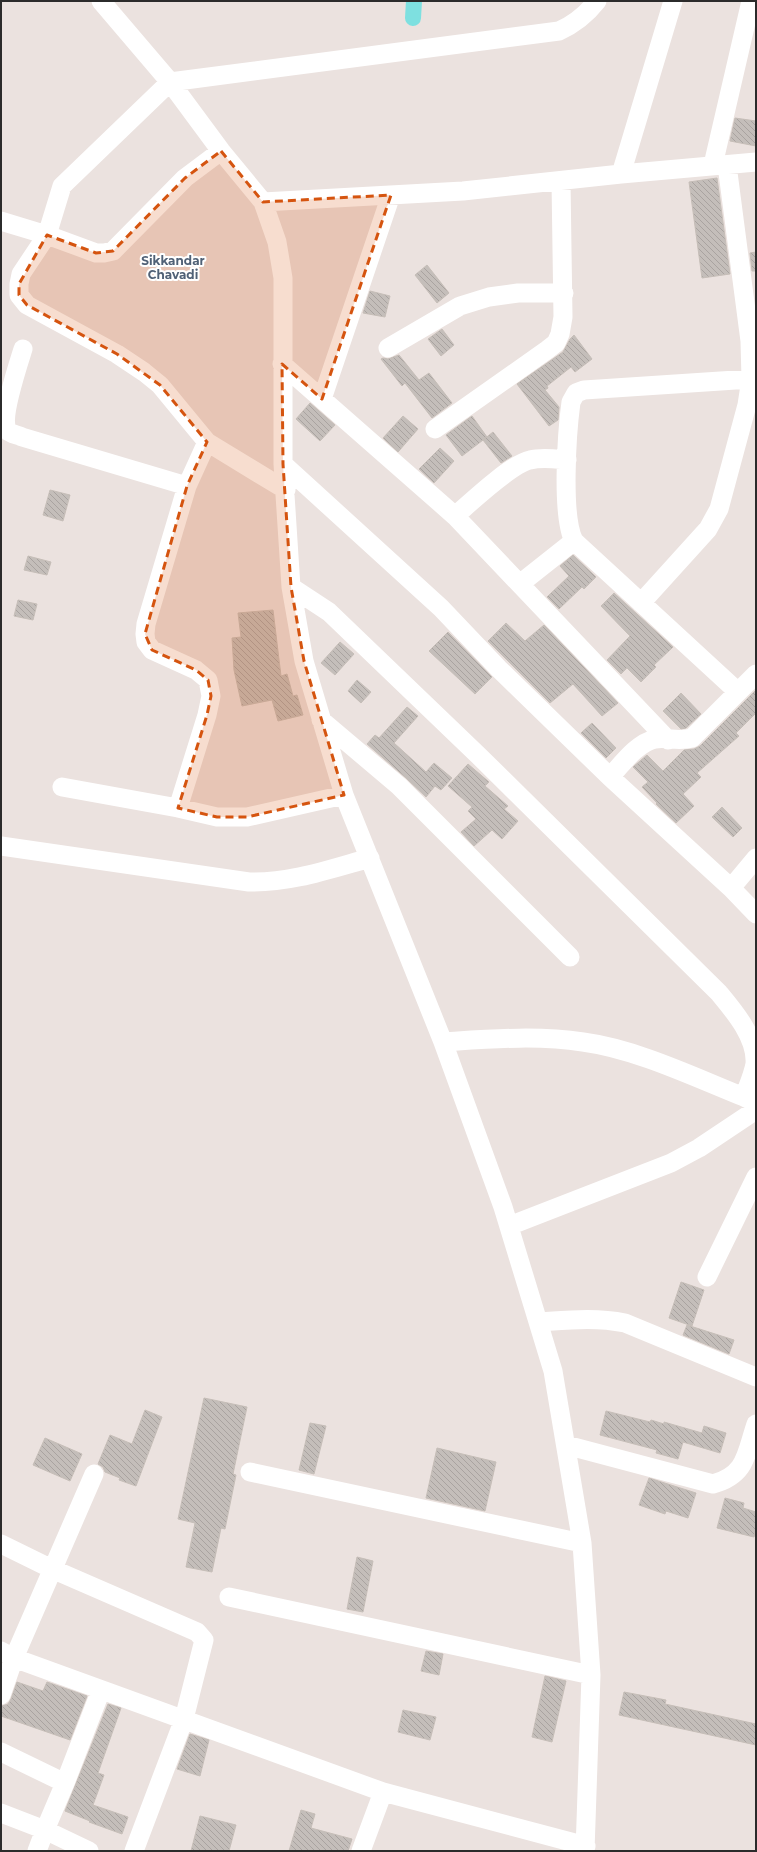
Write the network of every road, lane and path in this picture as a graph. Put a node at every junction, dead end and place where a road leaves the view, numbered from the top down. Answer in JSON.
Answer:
{"nodes":[{"id":1,"x":101,"y":1,"type":"edge"},
{"id":2,"x":597,"y":1,"type":"edge"},
{"id":3,"x":673,"y":1,"type":"edge"},
{"id":4,"x":751,"y":1,"type":"edge"},
{"id":5,"x":170,"y":82,"type":"junction"},
{"id":6,"x":222,"y":151,"type":"junction"},
{"id":7,"x":756,"y":162,"type":"edge"},
{"id":8,"x":720,"y":165,"type":"junction"},
{"id":9,"x":621,"y":174,"type":"junction"},
{"id":10,"x":561,"y":181,"type":"junction"},
{"id":11,"x":391,"y":195,"type":"junction"},
{"id":12,"x":263,"y":202,"type":"junction"},
{"id":13,"x":1,"y":221,"type":"edge"},
{"id":14,"x":47,"y":235,"type":"junction"},
{"id":15,"x":564,"y":293,"type":"junction"},
{"id":16,"x":388,"y":348,"type":"dead end"},
{"id":17,"x":24,"y":350,"type":"dead end"},
{"id":18,"x":282,"y":364,"type":"junction"},
{"id":19,"x":751,"y":379,"type":"junction"},
{"id":20,"x":322,"y":399,"type":"junction"},
{"id":21,"x":435,"y":429,"type":"dead end"},
{"id":22,"x":207,"y":442,"type":"junction"},
{"id":23,"x":567,"y":460,"type":"junction"},
{"id":24,"x":283,"y":464,"type":"junction"},
{"id":25,"x":186,"y":486,"type":"junction"},
{"id":26,"x":286,"y":490,"type":"junction"},
{"id":27,"x":455,"y":516,"type":"junction"},
{"id":28,"x":574,"y":541,"type":"junction"},
{"id":29,"x":520,"y":583,"type":"junction"},
{"id":30,"x":291,"y":587,"type":"junction"},
{"id":31,"x":641,"y":603,"type":"junction"},
{"id":32,"x":756,"y":674,"type":"edge"},
{"id":33,"x":738,"y":692,"type":"junction"},
{"id":34,"x":321,"y":720,"type":"junction"},
{"id":35,"x":668,"y":740,"type":"junction"},
{"id":36,"x":610,"y":777,"type":"junction"},
{"id":37,"x":62,"y":787,"type":"dead end"},
{"id":38,"x":344,"y":795,"type":"junction"},
{"id":39,"x":178,"y":808,"type":"junction"},
{"id":40,"x":1,"y":846,"type":"edge"},
{"id":41,"x":370,"y":858,"type":"junction"},
{"id":42,"x":756,"y":858,"type":"edge"},
{"id":43,"x":731,"y":888,"type":"junction"},
{"id":44,"x":756,"y":914,"type":"edge"},
{"id":45,"x":570,"y":957,"type":"dead end"},
{"id":46,"x":443,"y":1042,"type":"junction"},
{"id":47,"x":752,"y":1103,"type":"edge"},
{"id":48,"x":756,"y":1177,"type":"edge"},
{"id":49,"x":509,"y":1226,"type":"junction"},
{"id":50,"x":708,"y":1277,"type":"dead end"},
{"id":51,"x":539,"y":1322,"type":"junction"},
{"id":52,"x":756,"y":1377,"type":"edge"},
{"id":53,"x":756,"y":1424,"type":"edge"},
{"id":54,"x":566,"y":1445,"type":"junction"},
{"id":55,"x":250,"y":1472,"type":"dead end"},
{"id":56,"x":94,"y":1474,"type":"dead end"},
{"id":57,"x":582,"y":1543,"type":"junction"},
{"id":58,"x":1,"y":1544,"type":"edge"},
{"id":59,"x":52,"y":1569,"type":"junction"},
{"id":60,"x":229,"y":1597,"type":"dead end"},
{"id":61,"x":7,"y":1654,"type":"edge"},
{"id":62,"x":591,"y":1675,"type":"junction"},
{"id":63,"x":101,"y":1690,"type":"junction"},
{"id":64,"x":1,"y":1695,"type":"edge"},
{"id":65,"x":184,"y":1719,"type":"junction"},
{"id":66,"x":1,"y":1752,"type":"edge"},
{"id":67,"x":65,"y":1783,"type":"junction"},
{"id":68,"x":383,"y":1792,"type":"junction"},
{"id":69,"x":1,"y":1812,"type":"edge"},
{"id":70,"x":45,"y":1830,"type":"junction"},
{"id":71,"x":585,"y":1849,"type":"edge"},
{"id":72,"x":37,"y":1851,"type":"edge"},
{"id":73,"x":89,"y":1851,"type":"edge"},
{"id":74,"x":134,"y":1851,"type":"edge"},
{"id":75,"x":361,"y":1851,"type":"edge"}],
"edges":[{"from":1,"to":5,"type":"street"},
{"from":2,"to":5,"type":"street"},
{"from":3,"to":9,"type":"street"},
{"from":4,"to":8,"type":"street"},
{"from":5,"to":6,"type":"street"},
{"from":5,"to":14,"type":"street"},
{"from":6,"to":12,"type":"street"},
{"from":6,"to":14,"type":"street"},
{"from":7,"to":8,"type":"street"},
{"from":8,"to":9,"type":"street"},
{"from":8,"to":19,"type":"street"},
{"from":9,"to":10,"type":"street"},
{"from":10,"to":11,"type":"street"},
{"from":10,"to":15,"type":"street"},
{"from":11,"to":12,"type":"street"},
{"from":11,"to":20,"type":"street"},
{"from":12,"to":18,"type":"street"},
{"from":13,"to":14,"type":"street"},
{"from":14,"to":22,"type":"street"},
{"from":15,"to":16,"type":"street"},
{"from":15,"to":21,"type":"street"},
{"from":17,"to":25,"type":"street"},
{"from":18,"to":20,"type":"street"},
{"from":18,"to":24,"type":"street"},
{"from":19,"to":23,"type":"street"},
{"from":19,"to":31,"type":"street"},
{"from":20,"to":27,"type":"street"},
{"from":22,"to":25,"type":"street"},
{"from":22,"to":26,"type":"street"},
{"from":23,"to":27,"type":"street"},
{"from":23,"to":28,"type":"street"},
{"from":24,"to":26,"type":"street"},
{"from":24,"to":36,"type":"street"},
{"from":25,"to":39,"type":"street"},
{"from":26,"to":30,"type":"street"},
{"from":27,"to":29,"type":"street"},
{"from":28,"to":29,"type":"street"},
{"from":28,"to":31,"type":"street"},
{"from":29,"to":35,"type":"street"},
{"from":30,"to":34,"type":"street"},
{"from":30,"to":47,"type":"street"},
{"from":31,"to":33,"type":"street"},
{"from":32,"to":33,"type":"street"},
{"from":33,"to":35,"type":"street"},
{"from":34,"to":38,"type":"street"},
{"from":34,"to":45,"type":"street"},
{"from":35,"to":36,"type":"street"},
{"from":36,"to":43,"type":"street"},
{"from":37,"to":39,"type":"street"},
{"from":38,"to":39,"type":"street"},
{"from":38,"to":41,"type":"street"},
{"from":40,"to":41,"type":"street"},
{"from":41,"to":46,"type":"street"},
{"from":42,"to":43,"type":"street"},
{"from":43,"to":44,"type":"street"},
{"from":46,"to":47,"type":"street"},
{"from":46,"to":49,"type":"street"},
{"from":47,"to":49,"type":"street"},
{"from":48,"to":50,"type":"street"},
{"from":49,"to":51,"type":"street"},
{"from":51,"to":52,"type":"street"},
{"from":51,"to":54,"type":"street"},
{"from":53,"to":54,"type":"street"},
{"from":54,"to":57,"type":"street"},
{"from":55,"to":57,"type":"street"},
{"from":56,"to":59,"type":"street"},
{"from":57,"to":62,"type":"street"},
{"from":58,"to":59,"type":"street"},
{"from":59,"to":61,"type":"street"},
{"from":59,"to":65,"type":"street"},
{"from":60,"to":62,"type":"street"},
{"from":61,"to":63,"type":"street"},
{"from":61,"to":64,"type":"street"},
{"from":62,"to":71,"type":"street"},
{"from":63,"to":65,"type":"street"},
{"from":63,"to":67,"type":"street"},
{"from":65,"to":68,"type":"street"},
{"from":65,"to":74,"type":"street"},
{"from":66,"to":67,"type":"street"},
{"from":67,"to":70,"type":"street"},
{"from":68,"to":71,"type":"street"},
{"from":68,"to":75,"type":"street"},
{"from":69,"to":70,"type":"street"},
{"from":70,"to":72,"type":"street"},
{"from":70,"to":73,"type":"street"}]}
